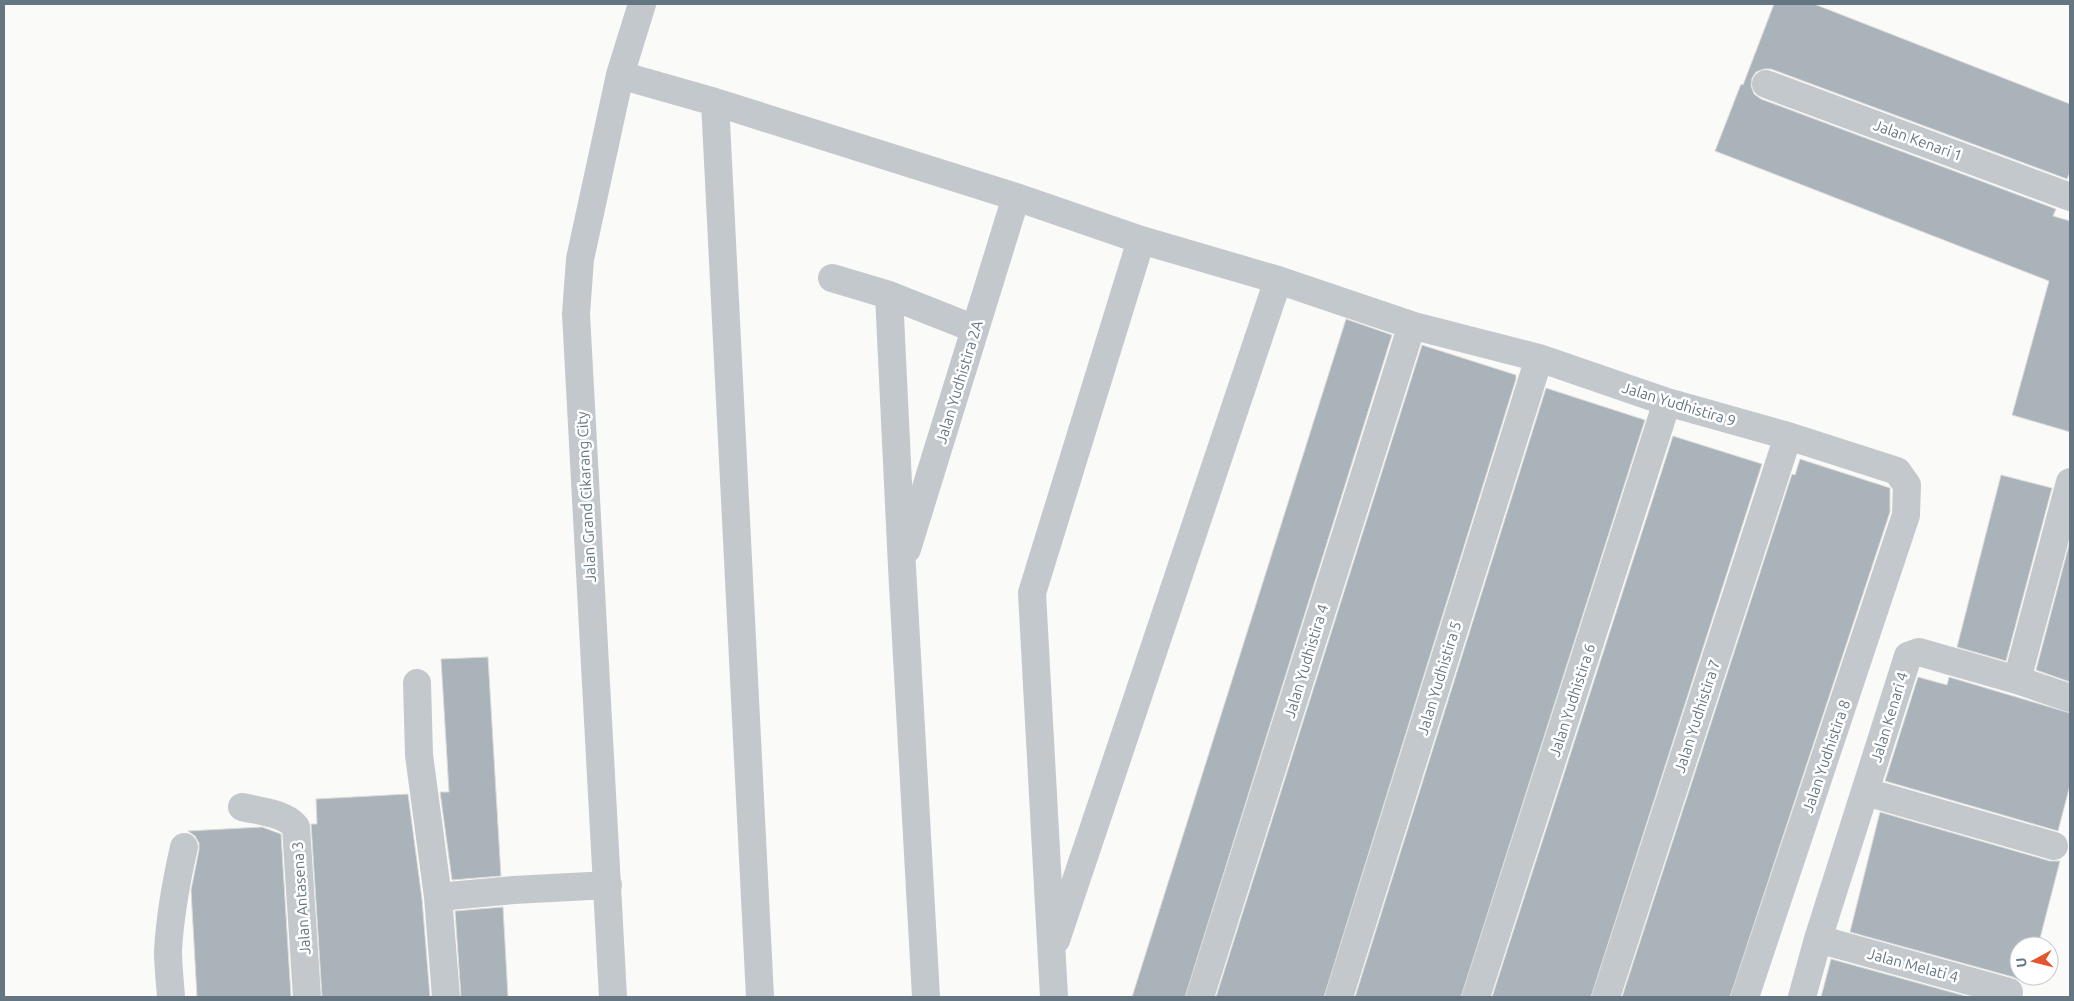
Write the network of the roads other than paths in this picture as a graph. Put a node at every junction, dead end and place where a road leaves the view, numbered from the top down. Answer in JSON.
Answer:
{"nodes":[{"id":1,"x":641,"y":9,"type":"edge"},
{"id":2,"x":620,"y":75,"type":"junction"},
{"id":3,"x":1766,"y":84,"type":"dead end"},
{"id":4,"x":715,"y":102,"type":"junction"},
{"id":5,"x":1016,"y":197,"type":"junction"},
{"id":6,"x":2070,"y":197,"type":"edge"},
{"id":7,"x":1141,"y":240,"type":"junction"},
{"id":8,"x":832,"y":278,"type":"dead end"},
{"id":9,"x":1278,"y":280,"type":"junction"},
{"id":10,"x":889,"y":295,"type":"junction"},
{"id":11,"x":1414,"y":326,"type":"junction"},
{"id":12,"x":975,"y":329,"type":"junction"},
{"id":13,"x":1539,"y":358,"type":"junction"},
{"id":14,"x":1667,"y":402,"type":"junction"},
{"id":15,"x":1788,"y":436,"type":"junction"},
{"id":16,"x":2070,"y":482,"type":"edge"},
{"id":17,"x":1906,"y":516,"type":"joint"},
{"id":18,"x":902,"y":567,"type":"junction"},
{"id":19,"x":2018,"y":680,"type":"junction"},
{"id":20,"x":417,"y":683,"type":"dead end"},
{"id":21,"x":2070,"y":698,"type":"edge"},
{"id":22,"x":1866,"y":792,"type":"junction"},
{"id":23,"x":242,"y":807,"type":"dead end"},
{"id":24,"x":2054,"y":846,"type":"dead end"},
{"id":25,"x":184,"y":847,"type":"dead end"},
{"id":26,"x":608,"y":885,"type":"junction"},
{"id":27,"x":438,"y":897,"type":"junction"},
{"id":28,"x":1818,"y":939,"type":"junction"},
{"id":29,"x":1051,"y":953,"type":"junction"},
{"id":30,"x":2009,"y":992,"type":"dead end"},
{"id":31,"x":171,"y":997,"type":"edge"},
{"id":32,"x":307,"y":997,"type":"edge"},
{"id":33,"x":446,"y":997,"type":"edge"},
{"id":34,"x":613,"y":997,"type":"edge"},
{"id":35,"x":760,"y":997,"type":"edge"},
{"id":36,"x":926,"y":997,"type":"edge"},
{"id":37,"x":1054,"y":997,"type":"edge"},
{"id":38,"x":1200,"y":997,"type":"edge"},
{"id":39,"x":1339,"y":997,"type":"edge"},
{"id":40,"x":1476,"y":997,"type":"edge"},
{"id":41,"x":1606,"y":997,"type":"edge"},
{"id":42,"x":1745,"y":997,"type":"edge"},
{"id":43,"x":1802,"y":997,"type":"edge"}],
"edges":[{"from":1,"to":2,"type":"street","name":"Jalan Grand Cikarang City"},
{"from":2,"to":4,"type":"street","name":"Jalan Yudhistira 9"},
{"from":2,"to":26,"type":"street","name":"Jalan Grand Cikarang City"},
{"from":3,"to":6,"type":"street","name":"Jalan Kenari 1"},
{"from":4,"to":5,"type":"street","name":"Jalan Yudhistira 9"},
{"from":4,"to":35,"type":"street"},
{"from":5,"to":7,"type":"street","name":"Jalan Yudhistira 9"},
{"from":5,"to":12,"type":"street","name":"Jalan Yudhistira 2A"},
{"from":7,"to":9,"type":"street","name":"Jalan Yudhistira 9"},
{"from":7,"to":29,"type":"street"},
{"from":8,"to":10,"type":"street"},
{"from":9,"to":11,"type":"street","name":"Jalan Yudhistira 9"},
{"from":9,"to":29,"type":"street"},
{"from":10,"to":12,"type":"street"},
{"from":10,"to":18,"type":"street"},
{"from":11,"to":13,"type":"street","name":"Jalan Yudhistira 9"},
{"from":11,"to":38,"type":"street","name":"Jalan Yudhistira 4"},
{"from":12,"to":18,"type":"street","name":"Jalan Yudhistira 2A"},
{"from":13,"to":14,"type":"street","name":"Jalan Yudhistira 9"},
{"from":13,"to":39,"type":"street","name":"Jalan Yudhistira 5"},
{"from":14,"to":15,"type":"street","name":"Jalan Yudhistira 9"},
{"from":14,"to":40,"type":"street","name":"Jalan Yudhistira 6"},
{"from":15,"to":17,"type":"street","name":"Jalan Yudhistira 9"},
{"from":15,"to":41,"type":"street","name":"Jalan Yudhistira 7"},
{"from":16,"to":19,"type":"street"},
{"from":17,"to":42,"type":"street","name":"Jalan Yudhistira 8"},
{"from":18,"to":36,"type":"street"},
{"from":19,"to":21,"type":"street"},
{"from":19,"to":22,"type":"street","name":"Jalan Kenari 4"},
{"from":20,"to":27,"type":"street"},
{"from":22,"to":24,"type":"street"},
{"from":22,"to":28,"type":"street","name":"Jalan Kenari 4"},
{"from":23,"to":32,"type":"street","name":"Jalan Antasena 3"},
{"from":25,"to":31,"type":"street"},
{"from":26,"to":27,"type":"street"},
{"from":26,"to":34,"type":"street","name":"Jalan Grand Cikarang City"},
{"from":27,"to":33,"type":"street"},
{"from":28,"to":30,"type":"street","name":"Jalan Melati 4"},
{"from":28,"to":43,"type":"street","name":"Jalan Kenari 4"},
{"from":29,"to":37,"type":"street"}]}
